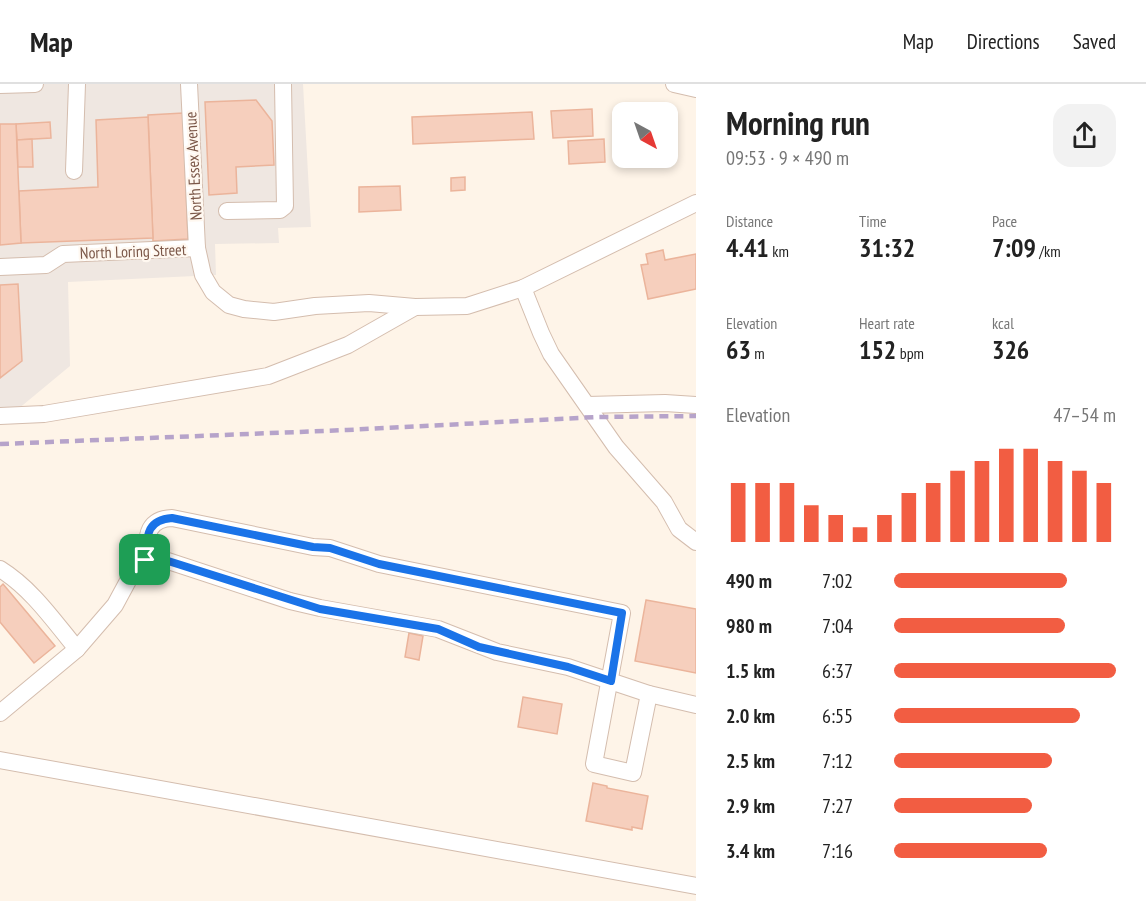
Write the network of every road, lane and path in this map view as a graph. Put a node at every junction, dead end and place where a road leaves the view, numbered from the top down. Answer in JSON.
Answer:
{"nodes":[{"id":1,"x":35,"y":84,"type":"edge"},
{"id":2,"x":77,"y":84,"type":"edge"},
{"id":3,"x":189,"y":84,"type":"edge"},
{"id":4,"x":284,"y":84,"type":"edge"},
{"id":5,"x":674,"y":84,"type":"edge"},
{"id":6,"x":0,"y":85,"type":"edge"},
{"id":7,"x":696,"y":89,"type":"edge"},
{"id":8,"x":74,"y":171,"type":"dead end"},
{"id":9,"x":696,"y":203,"type":"edge"},
{"id":10,"x":227,"y":211,"type":"dead end"},
{"id":11,"x":197,"y":248,"type":"junction"},
{"id":12,"x":0,"y":267,"type":"edge"},
{"id":13,"x":524,"y":288,"type":"junction"},
{"id":14,"x":415,"y":307,"type":"junction"},
{"id":15,"x":587,"y":405,"type":"junction"},
{"id":16,"x":696,"y":405,"type":"edge"},
{"id":17,"x":0,"y":416,"type":"edge"},
{"id":18,"x":696,"y":542,"type":"edge"},
{"id":19,"x":145,"y":560,"type":"junction"},
{"id":20,"x":0,"y":569,"type":"edge"},
{"id":21,"x":77,"y":649,"type":"junction"},
{"id":22,"x":611,"y":681,"type":"junction"},
{"id":23,"x":649,"y":694,"type":"junction"},
{"id":24,"x":696,"y":705,"type":"edge"},
{"id":25,"x":0,"y":713,"type":"edge"},
{"id":26,"x":0,"y":760,"type":"edge"},
{"id":27,"x":696,"y":886,"type":"edge"}],
"edges":[{"from":1,"to":6,"type":"street"},
{"from":2,"to":8,"type":"street"},
{"from":3,"to":11,"type":"street","name":"North Essex Avenue"},
{"from":4,"to":10,"type":"street"},
{"from":5,"to":7,"type":"street"},
{"from":9,"to":13,"type":"street","name":"North Essex Avenue"},
{"from":11,"to":12,"type":"street","name":"North Loring Street"},
{"from":11,"to":14,"type":"street","name":"North Essex Avenue"},
{"from":13,"to":14,"type":"street","name":"North Essex Avenue"},
{"from":13,"to":15,"type":"street"},
{"from":14,"to":17,"type":"street"},
{"from":15,"to":16,"type":"street"},
{"from":15,"to":18,"type":"street"},
{"from":19,"to":21,"type":"street"},
{"from":19,"to":22,"type":"street"},
{"from":19,"to":22,"type":"street"},
{"from":20,"to":21,"type":"street"},
{"from":21,"to":25,"type":"street"},
{"from":22,"to":23,"type":"street"},
{"from":22,"to":23,"type":"street"},
{"from":23,"to":24,"type":"street"},
{"from":26,"to":27,"type":"street"}]}
